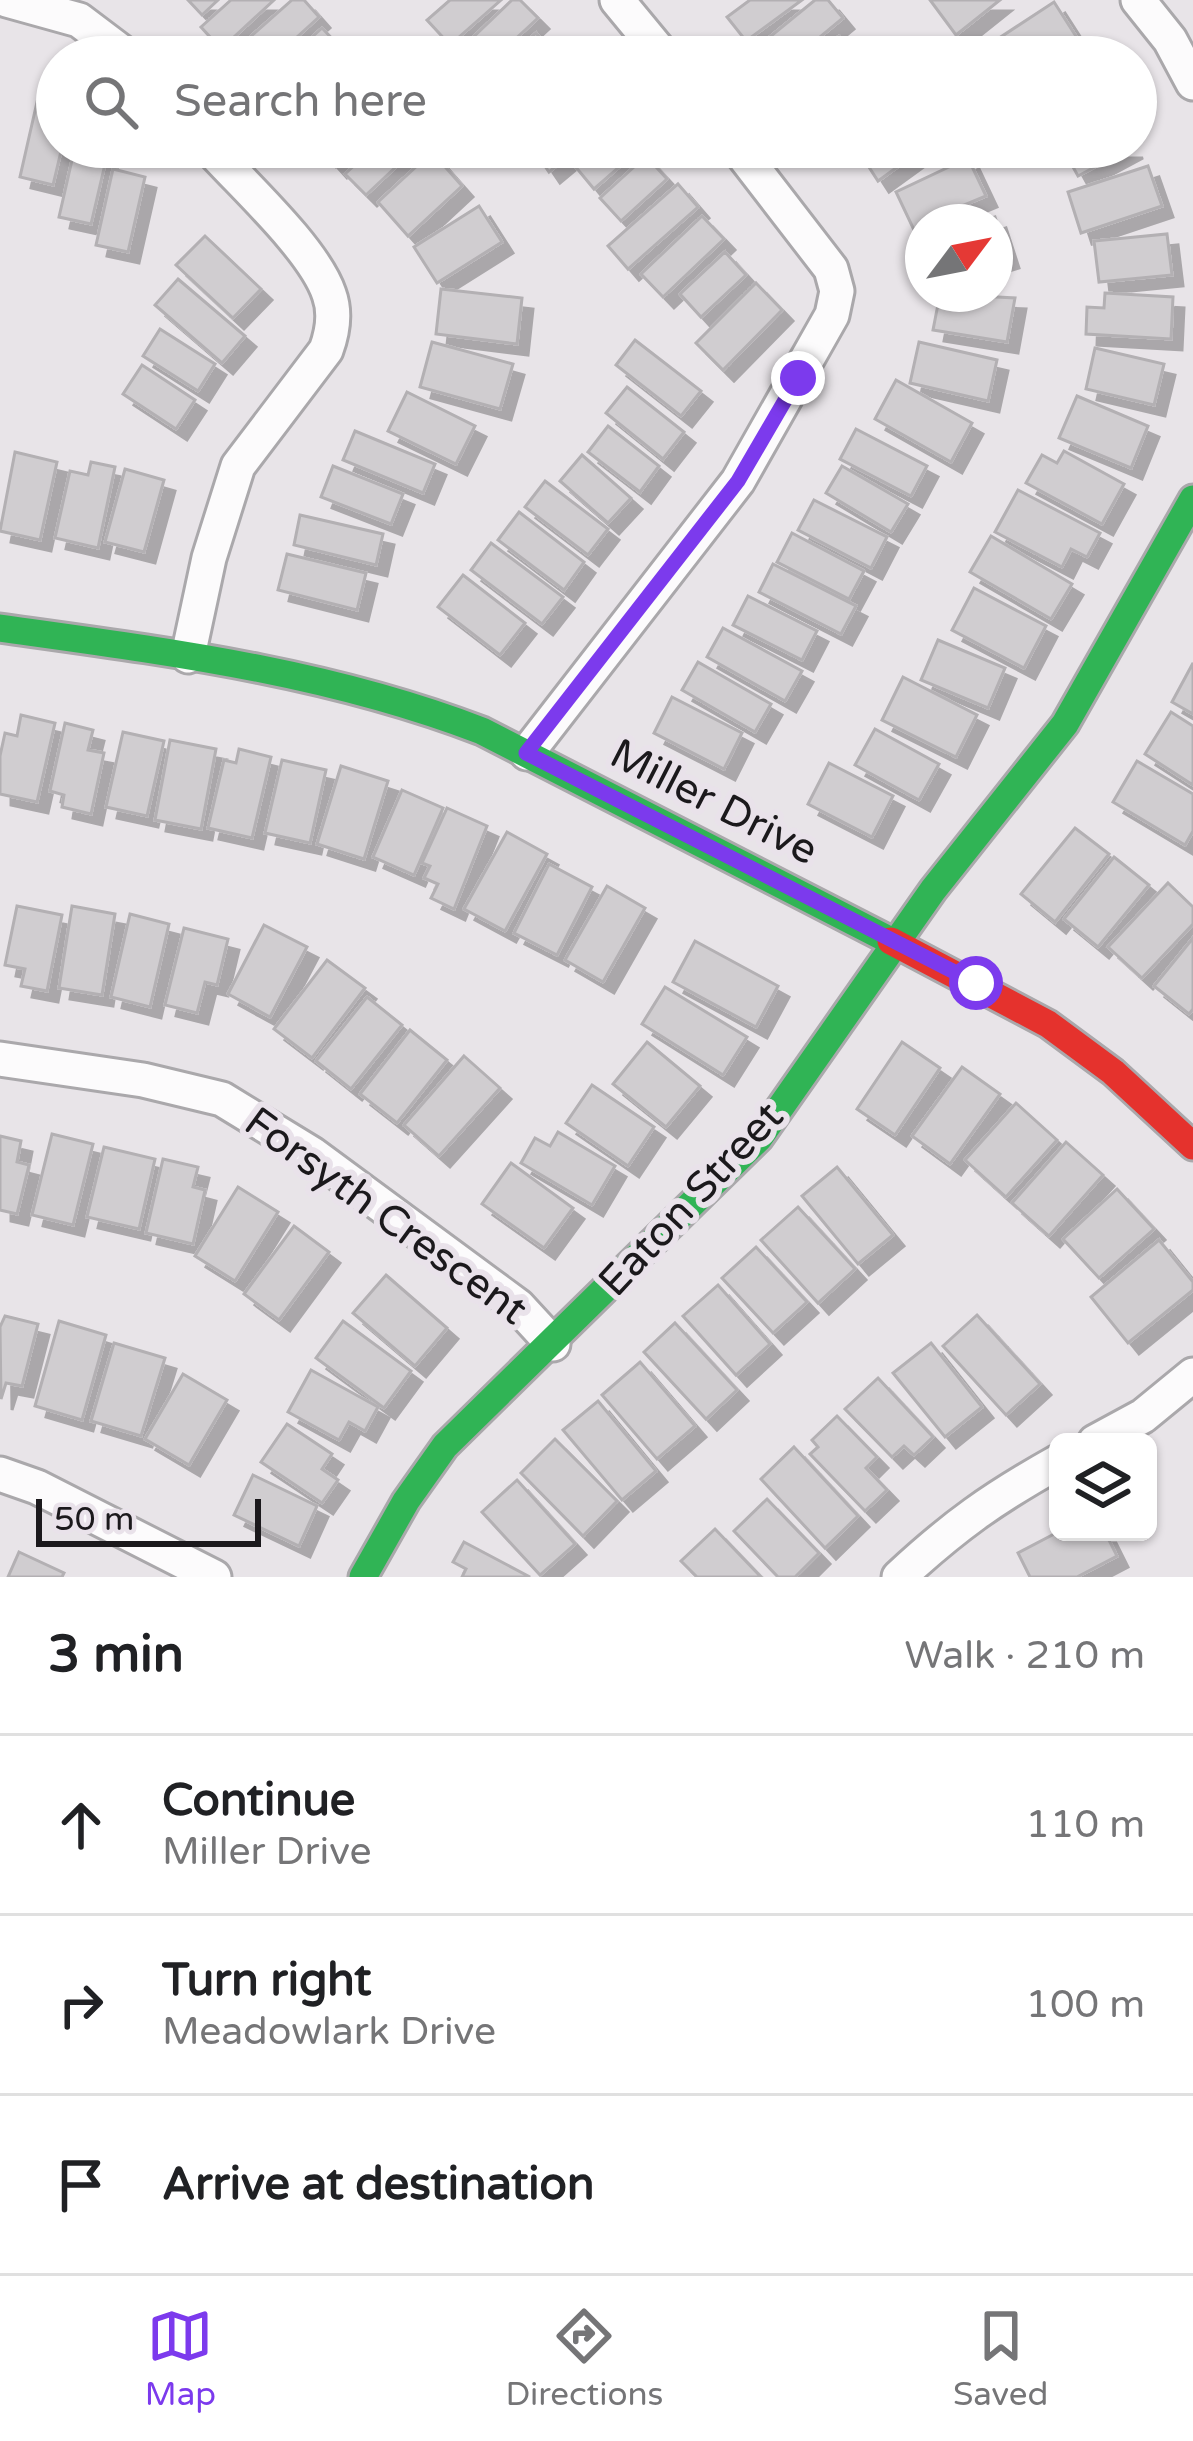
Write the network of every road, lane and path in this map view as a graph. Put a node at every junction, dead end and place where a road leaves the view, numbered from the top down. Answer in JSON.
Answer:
{"nodes":[{"id":1,"x":7,"y":0,"type":"edge"},
{"id":2,"x":617,"y":0,"type":"edge"},
{"id":3,"x":1138,"y":0,"type":"edge"},
{"id":4,"x":100,"y":36,"type":"edge"},
{"id":5,"x":647,"y":36,"type":"edge"},
{"id":6,"x":1193,"y":83,"type":"edge"},
{"id":7,"x":227,"y":168,"type":"edge"},
{"id":8,"x":753,"y":168,"type":"edge"},
{"id":9,"x":1193,"y":499,"type":"edge"},
{"id":10,"x":0,"y":628,"type":"edge"},
{"id":11,"x":188,"y":656,"type":"junction"},
{"id":12,"x":526,"y":753,"type":"junction"},
{"id":13,"x":897,"y":941,"type":"junction"},
{"id":14,"x":0,"y":1059,"type":"edge"},
{"id":15,"x":1193,"y":1146,"type":"edge"},
{"id":16,"x":553,"y":1344,"type":"junction"},
{"id":17,"x":1193,"y":1375,"type":"edge"},
{"id":18,"x":1112,"y":1433,"type":"edge"},
{"id":19,"x":1049,"y":1467,"type":"edge"},
{"id":20,"x":0,"y":1474,"type":"edge"},
{"id":21,"x":908,"y":1574,"type":"edge"},
{"id":22,"x":214,"y":1577,"type":"edge"},
{"id":23,"x":363,"y":1577,"type":"edge"}],
"edges":[{"from":1,"to":4,"type":"street"},
{"from":2,"to":5,"type":"street"},
{"from":3,"to":6,"type":"street"},
{"from":7,"to":11,"type":"street"},
{"from":8,"to":12,"type":"street"},
{"from":9,"to":13,"type":"street","name":"Eaton Street"},
{"from":10,"to":11,"type":"street","name":"Miller Drive"},
{"from":11,"to":12,"type":"street","name":"Miller Drive"},
{"from":12,"to":13,"type":"street","name":"Miller Drive"},
{"from":13,"to":15,"type":"street","name":"Miller Drive"},
{"from":13,"to":16,"type":"street","name":"Eaton Street"},
{"from":14,"to":16,"type":"street","name":"Forsyth Crescent"},
{"from":16,"to":23,"type":"street","name":"Eaton Street"},
{"from":17,"to":18,"type":"street"},
{"from":19,"to":21,"type":"street"},
{"from":20,"to":22,"type":"street"}]}
